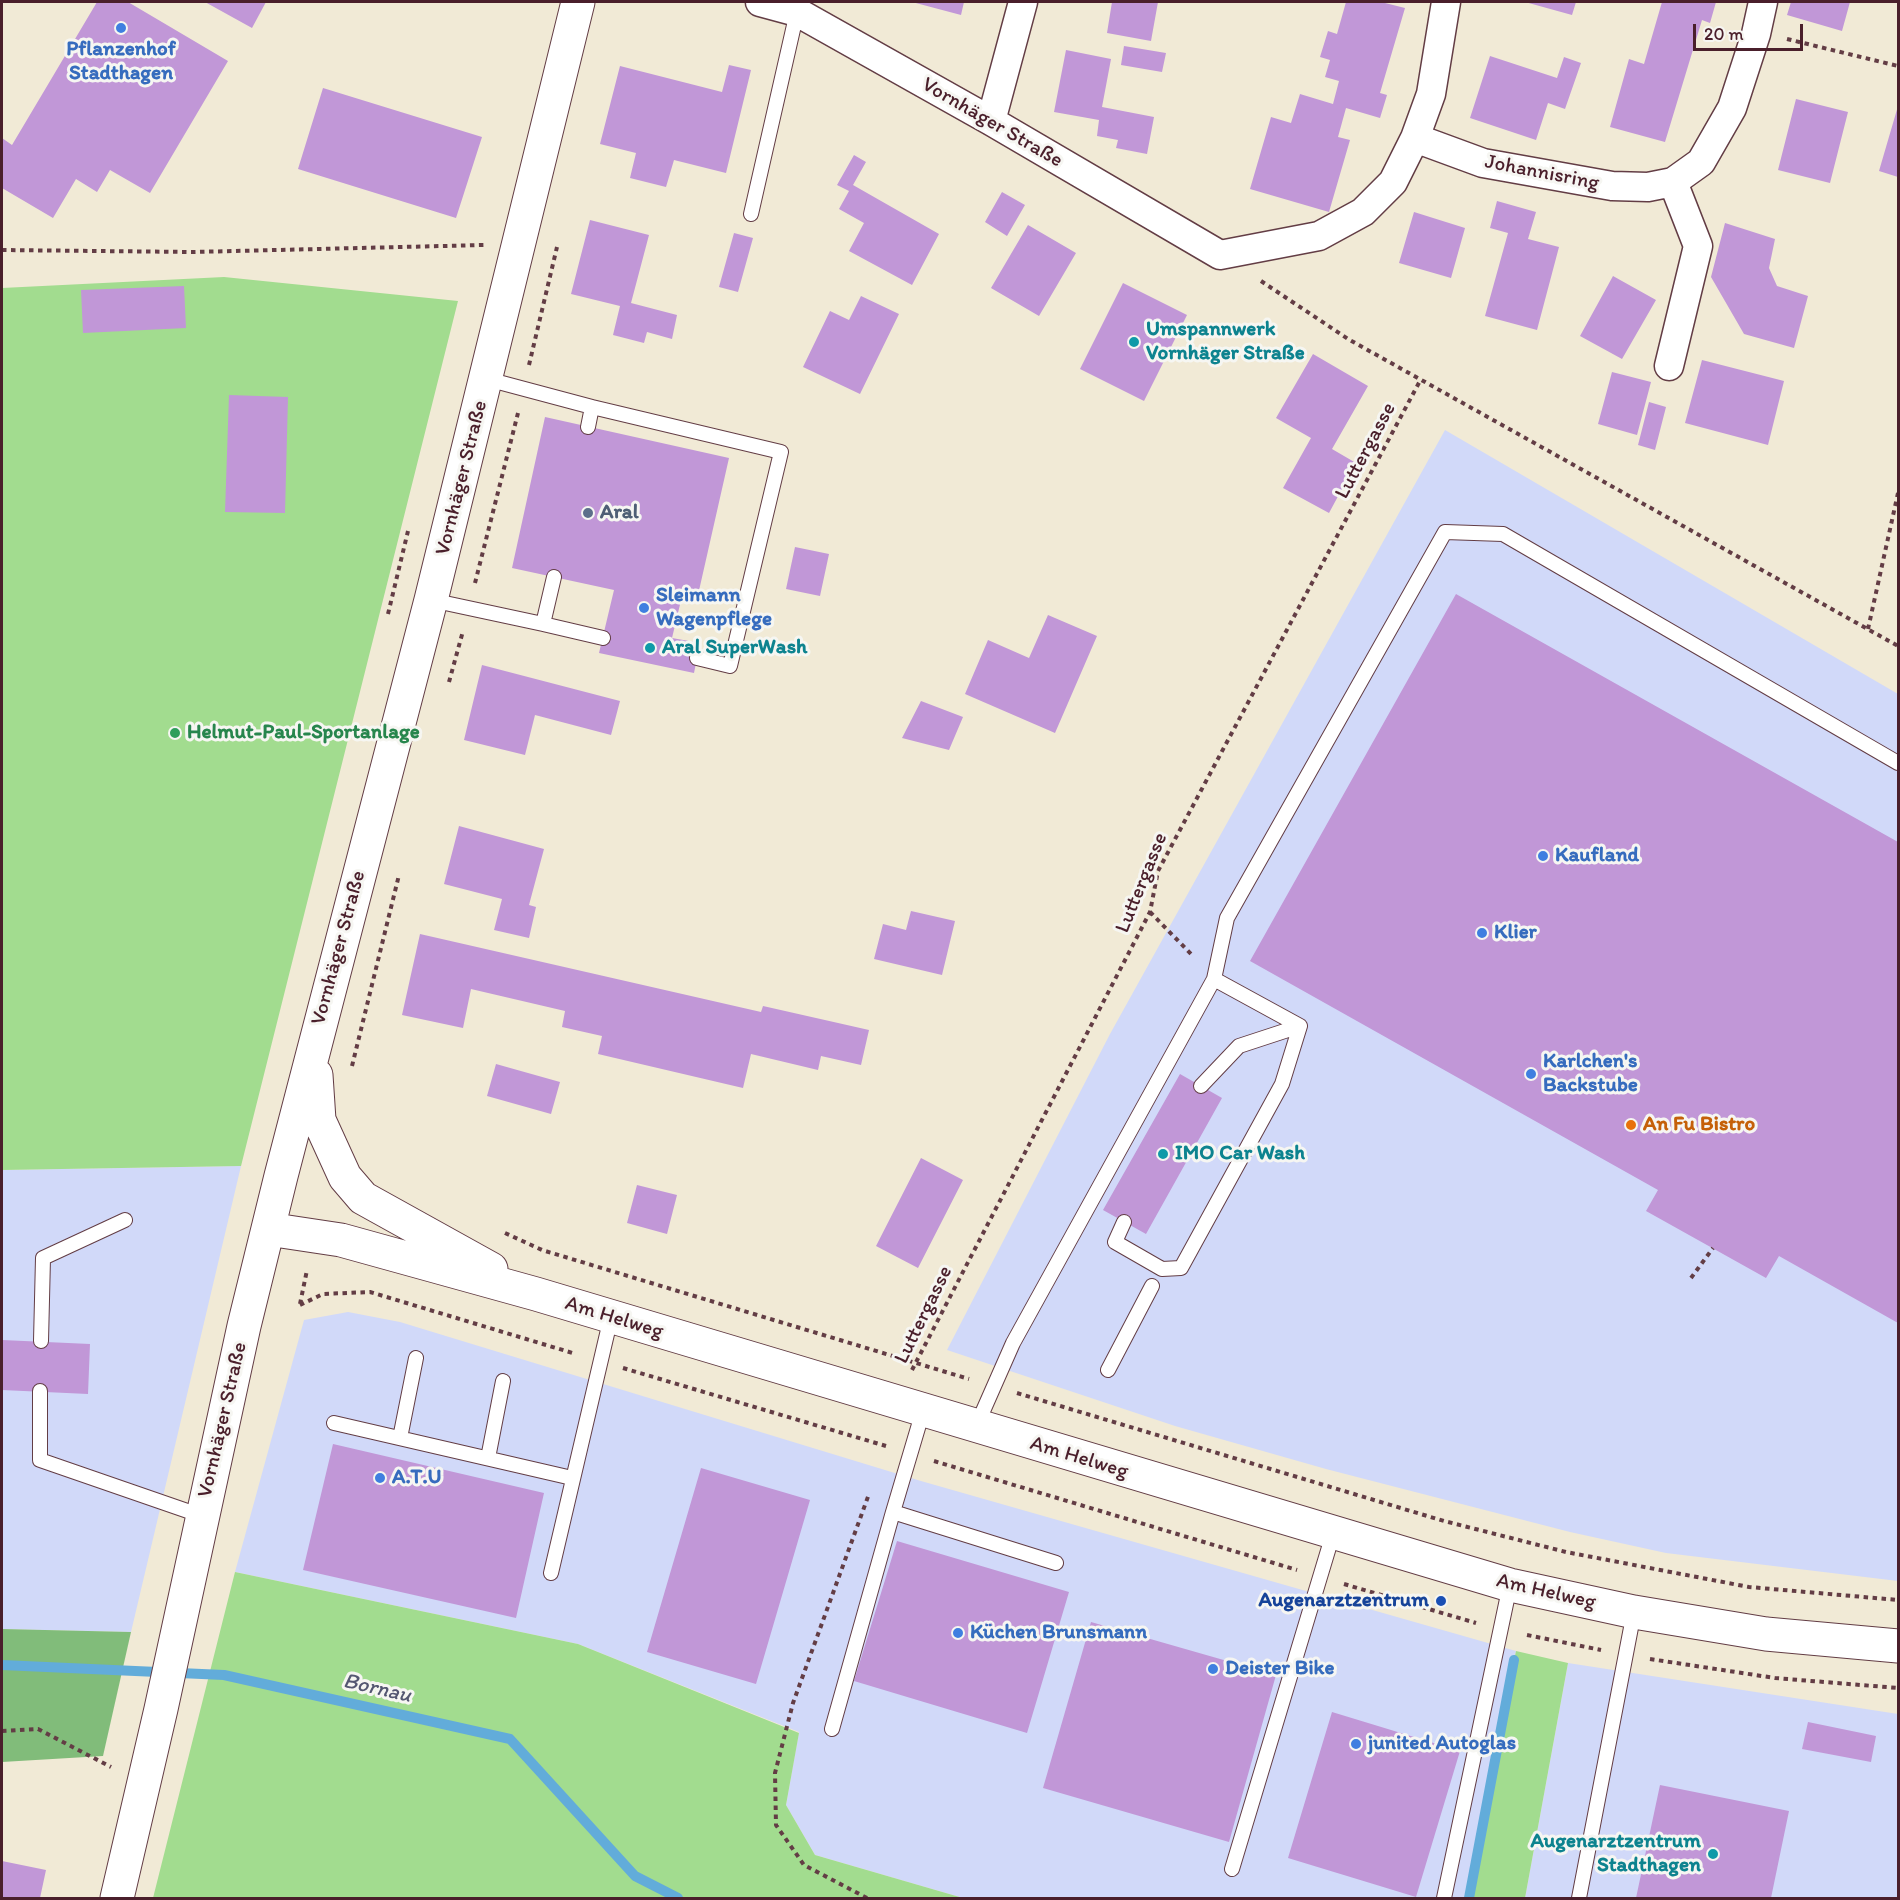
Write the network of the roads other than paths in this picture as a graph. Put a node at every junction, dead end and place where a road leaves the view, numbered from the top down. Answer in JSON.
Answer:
{"nodes":[{"id":1,"x":578,"y":2,"type":"edge"},
{"id":2,"x":760,"y":2,"type":"edge"},
{"id":3,"x":1023,"y":2,"type":"edge"},
{"id":4,"x":1446,"y":2,"type":"edge"},
{"id":5,"x":1763,"y":2,"type":"edge"},
{"id":6,"x":797,"y":12,"type":"junction"},
{"id":7,"x":991,"y":121,"type":"junction"},
{"id":8,"x":1415,"y":138,"type":"junction"},
{"id":9,"x":1673,"y":182,"type":"junction"},
{"id":10,"x":751,"y":214,"type":"dead end"},
{"id":11,"x":1669,"y":366,"type":"dead end"},
{"id":12,"x":486,"y":379,"type":"junction"},
{"id":13,"x":592,"y":407,"type":"junction"},
{"id":14,"x":588,"y":427,"type":"dead end"},
{"id":15,"x":554,"y":577,"type":"dead end"},
{"id":16,"x":431,"y":600,"type":"junction"},
{"id":17,"x":543,"y":624,"type":"junction"},
{"id":18,"x":603,"y":638,"type":"dead end"},
{"id":19,"x":697,"y":658,"type":"dead end"},
{"id":20,"x":1899,"y":763,"type":"edge"},
{"id":21,"x":1214,"y":978,"type":"junction"},
{"id":22,"x":1300,"y":1026,"type":"junction"},
{"id":23,"x":314,"y":1040,"type":"junction"},
{"id":24,"x":1201,"y":1086,"type":"dead end"},
{"id":25,"x":125,"y":1220,"type":"dead end"},
{"id":26,"x":1124,"y":1222,"type":"dead end"},
{"id":27,"x":268,"y":1229,"type":"junction"},
{"id":28,"x":1152,"y":1286,"type":"dead end"},
{"id":29,"x":536,"y":1294,"type":"junction"},
{"id":30,"x":611,"y":1317,"type":"junction"},
{"id":31,"x":41,"y":1341,"type":"dead end"},
{"id":32,"x":416,"y":1358,"type":"dead end"},
{"id":33,"x":1108,"y":1370,"type":"dead end"},
{"id":34,"x":503,"y":1381,"type":"dead end"},
{"id":35,"x":40,"y":1391,"type":"dead end"},
{"id":36,"x":912,"y":1407,"type":"junction"},
{"id":37,"x":334,"y":1423,"type":"dead end"},
{"id":38,"x":976,"y":1427,"type":"junction"},
{"id":39,"x":400,"y":1438,"type":"junction"},
{"id":40,"x":488,"y":1458,"type":"junction"},
{"id":41,"x":572,"y":1478,"type":"junction"},
{"id":42,"x":893,"y":1512,"type":"junction"},
{"id":43,"x":202,"y":1516,"type":"junction"},
{"id":44,"x":1333,"y":1534,"type":"junction"},
{"id":45,"x":1056,"y":1563,"type":"dead end"},
{"id":46,"x":551,"y":1573,"type":"dead end"},
{"id":47,"x":1510,"y":1585,"type":"junction"},
{"id":48,"x":1634,"y":1611,"type":"junction"},
{"id":49,"x":1899,"y":1646,"type":"edge"},
{"id":50,"x":832,"y":1730,"type":"dead end"},
{"id":51,"x":1232,"y":1869,"type":"dead end"},
{"id":52,"x":117,"y":1899,"type":"edge"},
{"id":53,"x":1444,"y":1899,"type":"edge"},
{"id":54,"x":1580,"y":1899,"type":"edge"}],
"edges":[{"from":1,"to":12,"type":"main road","name":"Vornhäger Straße"},
{"from":2,"to":6,"type":"street","name":"Vornhäger Straße"},
{"from":3,"to":7,"type":"street"},
{"from":4,"to":8,"type":"street"},
{"from":5,"to":9,"type":"street","name":"Johannisring"},
{"from":6,"to":7,"type":"street","name":"Vornhäger Straße"},
{"from":6,"to":10,"type":"lane"},
{"from":7,"to":8,"type":"street","name":"Vornhäger Straße"},
{"from":8,"to":9,"type":"street","name":"Johannisring"},
{"from":9,"to":11,"type":"street"},
{"from":12,"to":13,"type":"lane"},
{"from":12,"to":16,"type":"main road","name":"Vornhäger Straße"},
{"from":13,"to":14,"type":"lane"},
{"from":13,"to":19,"type":"lane"},
{"from":15,"to":17,"type":"lane"},
{"from":16,"to":17,"type":"lane"},
{"from":16,"to":23,"type":"main road","name":"Vornhäger Straße"},
{"from":17,"to":18,"type":"lane"},
{"from":20,"to":21,"type":"lane"},
{"from":21,"to":22,"type":"lane"},
{"from":21,"to":38,"type":"lane"},
{"from":22,"to":24,"type":"lane"},
{"from":22,"to":26,"type":"lane"},
{"from":23,"to":27,"type":"main road","name":"Vornhäger Straße"},
{"from":23,"to":29,"type":"main road"},
{"from":25,"to":31,"type":"lane"},
{"from":27,"to":29,"type":"main road","name":"Am Helweg"},
{"from":27,"to":43,"type":"main road","name":"Vornhäger Straße"},
{"from":28,"to":33,"type":"lane"},
{"from":29,"to":30,"type":"main road","name":"Am Helweg"},
{"from":30,"to":36,"type":"main road","name":"Am Helweg"},
{"from":30,"to":41,"type":"lane"},
{"from":32,"to":39,"type":"lane"},
{"from":34,"to":40,"type":"lane"},
{"from":35,"to":43,"type":"lane"},
{"from":36,"to":38,"type":"main road","name":"Am Helweg"},
{"from":36,"to":42,"type":"lane"},
{"from":37,"to":39,"type":"lane"},
{"from":38,"to":44,"type":"main road","name":"Am Helweg"},
{"from":39,"to":40,"type":"lane"},
{"from":40,"to":41,"type":"lane"},
{"from":41,"to":46,"type":"lane"},
{"from":42,"to":45,"type":"lane"},
{"from":42,"to":50,"type":"lane"},
{"from":43,"to":52,"type":"main road","name":"Vornhäger Straße"},
{"from":44,"to":47,"type":"main road","name":"Am Helweg"},
{"from":44,"to":51,"type":"lane"},
{"from":47,"to":48,"type":"main road","name":"Am Helweg"},
{"from":47,"to":53,"type":"lane"},
{"from":48,"to":49,"type":"main road","name":"Am Helweg"},
{"from":48,"to":54,"type":"lane"}]}
